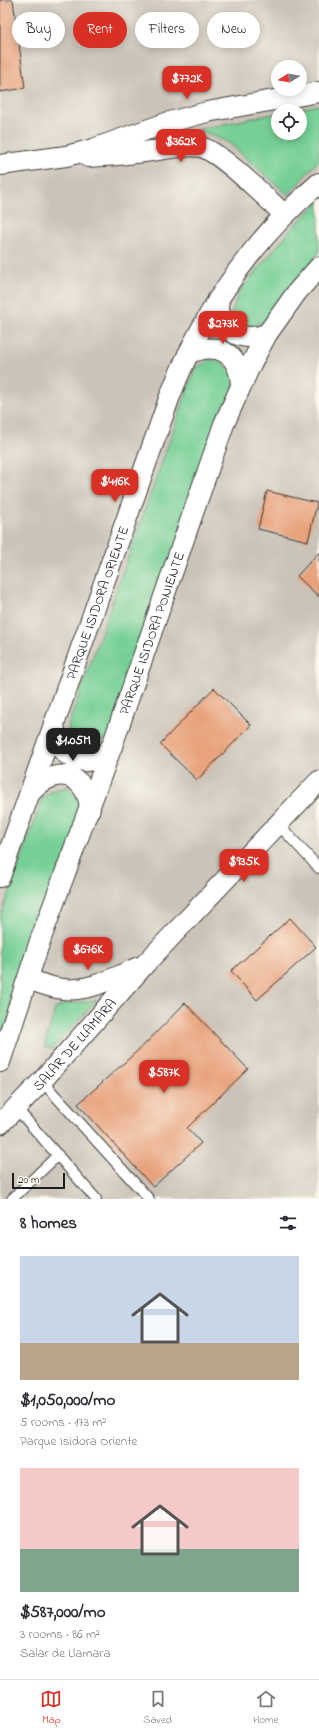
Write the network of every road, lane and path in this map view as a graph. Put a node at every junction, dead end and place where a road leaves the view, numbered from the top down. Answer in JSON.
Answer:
{"nodes":[{"id":1,"x":319,"y":92,"type":"edge"},
{"id":2,"x":66,"y":156,"type":"junction"},
{"id":3,"x":0,"y":166,"type":"edge"},
{"id":4,"x":319,"y":183,"type":"edge"},
{"id":5,"x":284,"y":215,"type":"junction"},
{"id":6,"x":319,"y":266,"type":"edge"},
{"id":7,"x":218,"y":300,"type":"junction"},
{"id":8,"x":267,"y":334,"type":"junction"},
{"id":9,"x":188,"y":354,"type":"junction"},
{"id":10,"x":242,"y":385,"type":"junction"},
{"id":11,"x":54,"y":724,"type":"junction"},
{"id":12,"x":112,"y":746,"type":"junction"},
{"id":13,"x":319,"y":781,"type":"edge"},
{"id":14,"x":30,"y":793,"type":"junction"},
{"id":15,"x":90,"y":809,"type":"junction"},
{"id":16,"x":278,"y":824,"type":"junction"},
{"id":17,"x":319,"y":868,"type":"edge"},
{"id":18,"x":0,"y":877,"type":"edge"},
{"id":19,"x":146,"y":963,"type":"junction"},
{"id":20,"x":28,"y":979,"type":"junction"},
{"id":21,"x":0,"y":1062,"type":"edge"},
{"id":22,"x":42,"y":1081,"type":"junction"},
{"id":23,"x":16,"y":1108,"type":"junction"},
{"id":24,"x":0,"y":1124,"type":"edge"},
{"id":25,"x":58,"y":1155,"type":"junction"},
{"id":26,"x":12,"y":1199,"type":"edge"},
{"id":27,"x":96,"y":1199,"type":"edge"},
{"id":28,"x":149,"y":1199,"type":"edge"}],
"edges":[{"from":1,"to":2,"type":"street"},
{"from":2,"to":3,"type":"street"},
{"from":2,"to":5,"type":"street"},
{"from":4,"to":5,"type":"street","name":"PARQUE ISIDORA ORIENTE"},
{"from":5,"to":7,"type":"street","name":"PARQUE ISIDORA ORIENTE"},
{"from":6,"to":8,"type":"street","name":"PARQUE ISIDORA PONIENTE"},
{"from":7,"to":8,"type":"street"},
{"from":7,"to":9,"type":"street","name":"PARQUE ISIDORA ORIENTE"},
{"from":8,"to":10,"type":"street","name":"PARQUE ISIDORA PONIENTE"},
{"from":9,"to":10,"type":"street"},
{"from":9,"to":11,"type":"street","name":"PARQUE ISIDORA ORIENTE"},
{"from":10,"to":12,"type":"street","name":"PARQUE ISIDORA PONIENTE"},
{"from":11,"to":12,"type":"street"},
{"from":11,"to":14,"type":"street","name":"PARQUE ISIDORA ORIENTE"},
{"from":12,"to":15,"type":"street","name":"PARQUE ISIDORA PONIENTE"},
{"from":13,"to":16,"type":"street","name":"SALAR DE LLAMARA"},
{"from":14,"to":15,"type":"street"},
{"from":14,"to":18,"type":"street","name":"PARQUE ISIDORA ORIENTE"},
{"from":15,"to":20,"type":"street","name":"PARQUE ISIDORA PONIENTE"},
{"from":16,"to":17,"type":"lane"},
{"from":16,"to":19,"type":"street","name":"SALAR DE LLAMARA"},
{"from":19,"to":20,"type":"street","name":"SALAR DE LLAMARA"},
{"from":19,"to":22,"type":"street","name":"SALAR DE LLAMARA"},
{"from":20,"to":21,"type":"street","name":"PARQUE ISIDORA PONIENTE"},
{"from":22,"to":23,"type":"street","name":"SALAR DE LLAMARA"},
{"from":22,"to":28,"type":"lane"},
{"from":23,"to":24,"type":"street","name":"SALAR DE LLAMARA"},
{"from":23,"to":25,"type":"lane"},
{"from":25,"to":26,"type":"lane"},
{"from":25,"to":27,"type":"lane"}]}
